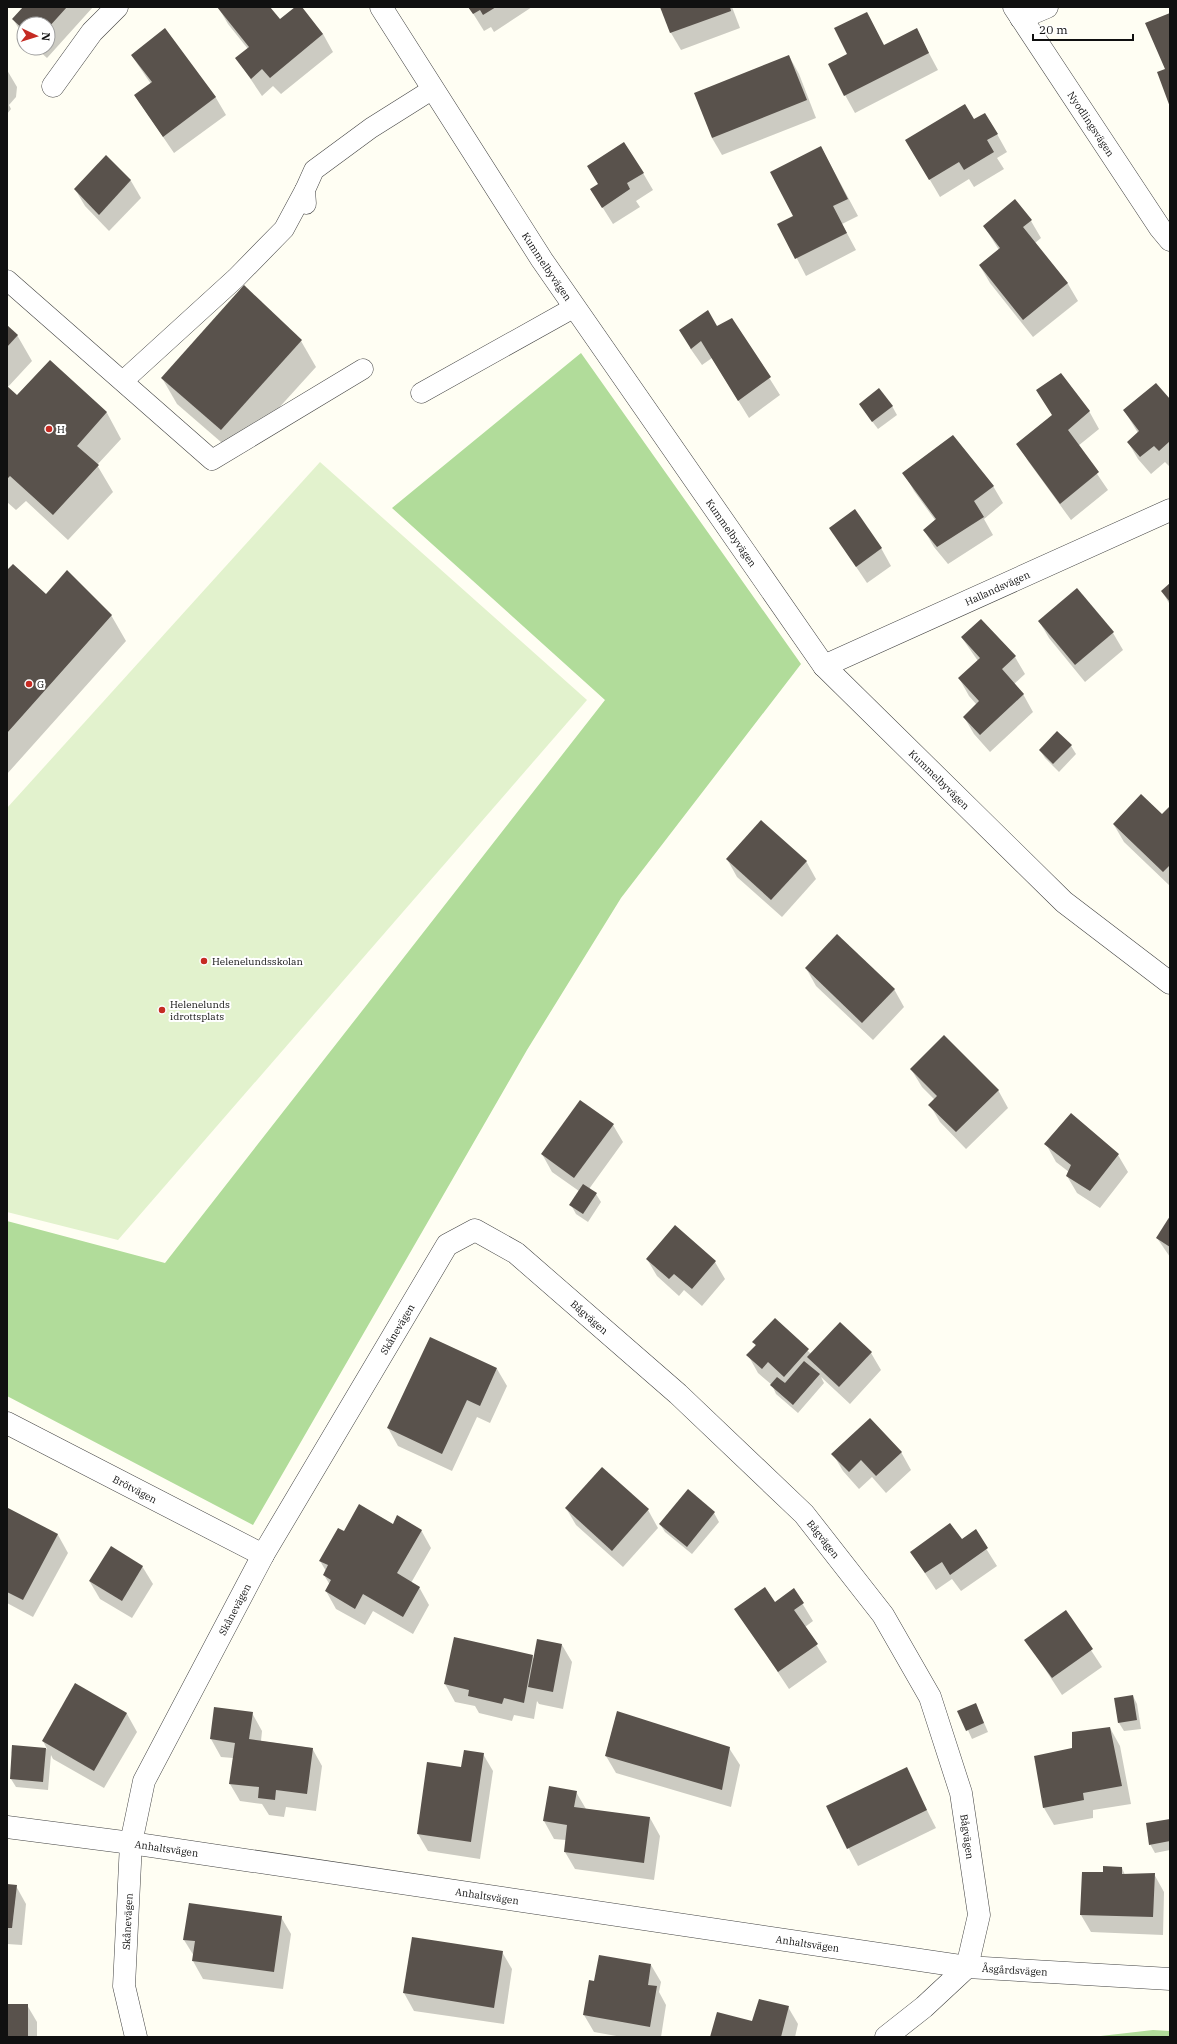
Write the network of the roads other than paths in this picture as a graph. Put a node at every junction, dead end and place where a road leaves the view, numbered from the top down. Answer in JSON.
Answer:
{"nodes":[{"id":1,"x":117,"y":7,"type":"edge"},
{"id":2,"x":381,"y":7,"type":"edge"},
{"id":3,"x":1047,"y":7,"type":"edge"},
{"id":4,"x":1018,"y":12,"type":"edge"},
{"id":5,"x":53,"y":86,"type":"dead end"},
{"id":6,"x":433,"y":89,"type":"junction"},
{"id":7,"x":1170,"y":240,"type":"edge"},
{"id":8,"x":7,"y":280,"type":"edge"},
{"id":9,"x":575,"y":307,"type":"junction"},
{"id":10,"x":363,"y":369,"type":"dead end"},
{"id":11,"x":123,"y":381,"type":"junction"},
{"id":12,"x":421,"y":393,"type":"dead end"},
{"id":13,"x":1170,"y":510,"type":"edge"},
{"id":14,"x":824,"y":666,"type":"junction"},
{"id":15,"x":1170,"y":983,"type":"edge"},
{"id":16,"x":475,"y":1230,"type":"joint"},
{"id":17,"x":7,"y":1424,"type":"edge"},
{"id":18,"x":263,"y":1555,"type":"junction"},
{"id":19,"x":7,"y":1827,"type":"edge"},
{"id":20,"x":130,"y":1843,"type":"junction"},
{"id":21,"x":967,"y":1967,"type":"junction"},
{"id":22,"x":1170,"y":1979,"type":"edge"},
{"id":23,"x":136,"y":2037,"type":"edge"},
{"id":24,"x":886,"y":2037,"type":"edge"}],
"edges":[{"from":1,"to":5,"type":"street"},
{"from":2,"to":6,"type":"street","name":"Kummelbyvägen"},
{"from":3,"to":4,"type":"street"},
{"from":4,"to":7,"type":"street","name":"Nyodlingsvägen"},
{"from":6,"to":9,"type":"street","name":"Kummelbyvägen"},
{"from":6,"to":11,"type":"lane"},
{"from":8,"to":11,"type":"lane"},
{"from":9,"to":12,"type":"lane"},
{"from":9,"to":14,"type":"street","name":"Kummelbyvägen"},
{"from":10,"to":11,"type":"lane"},
{"from":13,"to":14,"type":"street","name":"Hallandsvägen"},
{"from":14,"to":15,"type":"street","name":"Kummelbyvägen"},
{"from":16,"to":18,"type":"street","name":"Skånevägen"},
{"from":16,"to":21,"type":"street","name":"Bågvägen"},
{"from":17,"to":18,"type":"street","name":"Brötvägen"},
{"from":18,"to":20,"type":"street","name":"Skånevägen"},
{"from":19,"to":20,"type":"street","name":"Anhaltsvägen"},
{"from":20,"to":21,"type":"street","name":"Anhaltsvägen"},
{"from":20,"to":23,"type":"street","name":"Skånevägen"},
{"from":21,"to":22,"type":"street","name":"Åsgårdsvägen"},
{"from":21,"to":24,"type":"street"}]}
